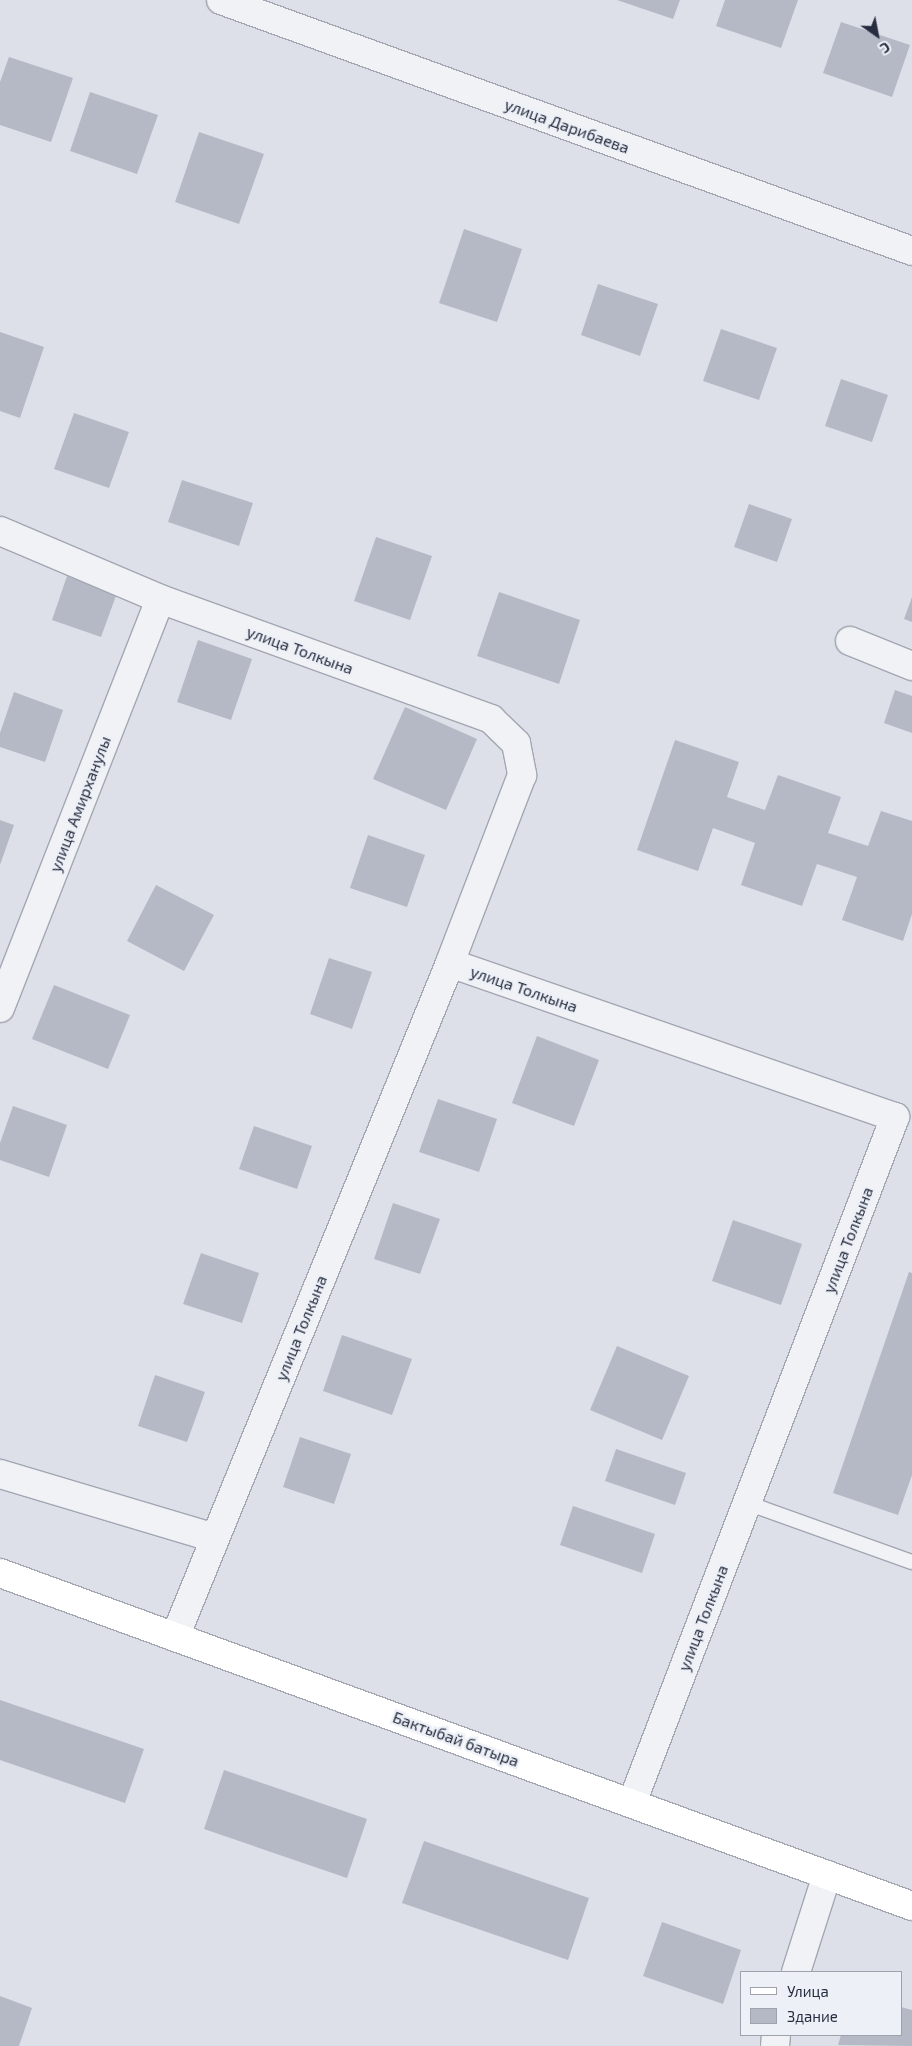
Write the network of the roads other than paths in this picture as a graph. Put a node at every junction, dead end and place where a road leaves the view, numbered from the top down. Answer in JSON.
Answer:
{"nodes":[{"id":1,"x":221,"y":0,"type":"edge"},
{"id":2,"x":912,"y":251,"type":"edge"},
{"id":3,"x":0,"y":531,"type":"edge"},
{"id":4,"x":160,"y":600,"type":"junction"},
{"id":5,"x":850,"y":641,"type":"dead end"},
{"id":6,"x":912,"y":666,"type":"edge"},
{"id":7,"x":450,"y":963,"type":"junction"},
{"id":8,"x":0,"y":1008,"type":"edge"},
{"id":9,"x":904,"y":1122,"type":"edge"},
{"id":10,"x":0,"y":1474,"type":"edge"},
{"id":11,"x":747,"y":1503,"type":"junction"},
{"id":12,"x":215,"y":1538,"type":"junction"},
{"id":13,"x":912,"y":1562,"type":"edge"},
{"id":14,"x":0,"y":1573,"type":"edge"},
{"id":15,"x":175,"y":1637,"type":"junction"},
{"id":16,"x":632,"y":1803,"type":"junction"},
{"id":17,"x":827,"y":1875,"type":"junction"},
{"id":18,"x":912,"y":1906,"type":"edge"},
{"id":19,"x":796,"y":1971,"type":"edge"}],
"edges":[{"from":1,"to":2,"type":"street","name":"улица Дарибаева"},
{"from":3,"to":4,"type":"street","name":"улица Толкына"},
{"from":4,"to":7,"type":"street","name":"улица Толкына"},
{"from":4,"to":8,"type":"street","name":"улица Амирханулы"},
{"from":5,"to":6,"type":"street"},
{"from":7,"to":9,"type":"street","name":"улица Толкына"},
{"from":7,"to":12,"type":"street","name":"улица Толкына"},
{"from":9,"to":11,"type":"street","name":"улица Толкына"},
{"from":10,"to":12,"type":"street"},
{"from":11,"to":13,"type":"lane"},
{"from":11,"to":16,"type":"street","name":"улица Толкына"},
{"from":12,"to":15,"type":"street","name":"улица Толкына"},
{"from":14,"to":15,"type":"street","name":"Бактыбай батыра"},
{"from":15,"to":16,"type":"street","name":"Бактыбай батыра"},
{"from":16,"to":17,"type":"street","name":"Бактыбай батыра"},
{"from":17,"to":18,"type":"street","name":"Бактыбай батыра"},
{"from":17,"to":19,"type":"street"}]}
